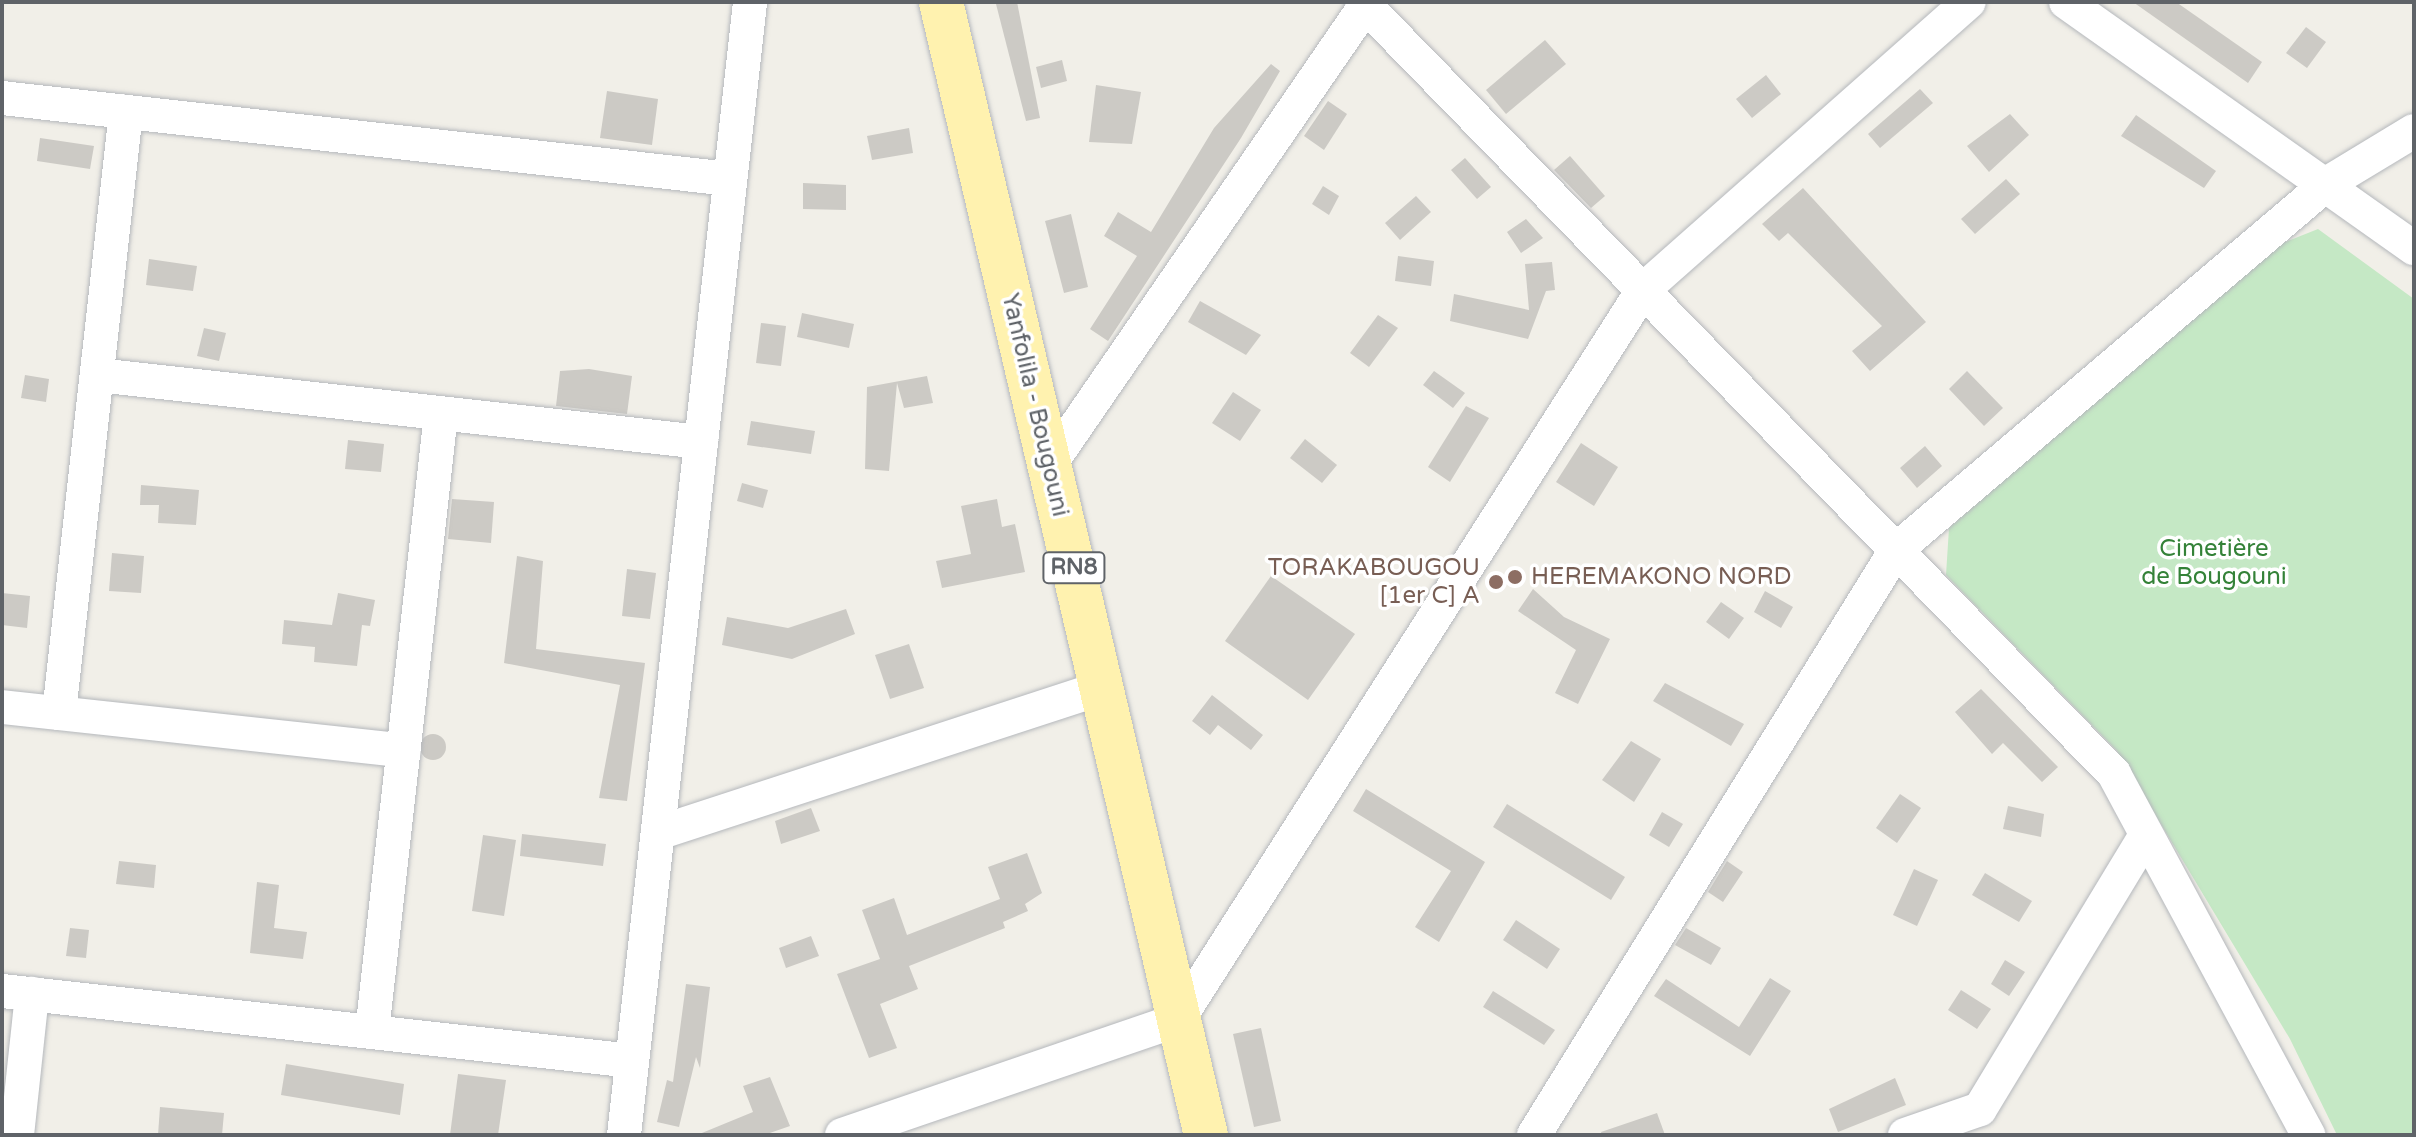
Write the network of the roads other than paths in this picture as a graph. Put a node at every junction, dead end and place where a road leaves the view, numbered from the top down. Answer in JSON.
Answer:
{"nodes":[{"id":1,"x":750,"y":2,"type":"edge"},
{"id":2,"x":941,"y":2,"type":"edge"},
{"id":3,"x":1969,"y":2,"type":"edge"},
{"id":4,"x":2066,"y":2,"type":"edge"},
{"id":5,"x":1365,"y":3,"type":"edge"},
{"id":6,"x":2,"y":98,"type":"edge"},
{"id":7,"x":126,"y":112,"type":"junction"},
{"id":8,"x":2414,"y":131,"type":"edge"},
{"id":9,"x":730,"y":179,"type":"junction"},
{"id":10,"x":2328,"y":183,"type":"junction"},
{"id":11,"x":2414,"y":248,"type":"edge"},
{"id":12,"x":1643,"y":290,"type":"junction"},
{"id":13,"x":97,"y":375,"type":"junction"},
{"id":14,"x":441,"y":414,"type":"junction"},
{"id":15,"x":701,"y":442,"type":"junction"},
{"id":16,"x":1048,"y":467,"type":"junction"},
{"id":17,"x":1896,"y":550,"type":"junction"},
{"id":18,"x":1104,"y":687,"type":"junction"},
{"id":19,"x":2,"y":707,"type":"edge"},
{"id":20,"x":59,"y":713,"type":"junction"},
{"id":21,"x":404,"y":751,"type":"junction"},
{"id":22,"x":658,"y":833,"type":"junction"},
{"id":23,"x":2146,"y":835,"type":"junction"},
{"id":24,"x":17,"y":992,"type":"edge"},
{"id":25,"x":1178,"y":1020,"type":"junction"},
{"id":26,"x":372,"y":1032,"type":"junction"},
{"id":27,"x":632,"y":1061,"type":"junction"},
{"id":28,"x":899,"y":1124,"type":"edge"},
{"id":29,"x":17,"y":1135,"type":"edge"},
{"id":30,"x":624,"y":1135,"type":"edge"},
{"id":31,"x":842,"y":1135,"type":"edge"},
{"id":32,"x":1206,"y":1135,"type":"edge"},
{"id":33,"x":1534,"y":1135,"type":"edge"},
{"id":34,"x":1905,"y":1135,"type":"edge"},
{"id":35,"x":2308,"y":1135,"type":"edge"}],
"edges":[{"from":1,"to":9,"type":"street"},
{"from":2,"to":16,"type":"main road","name":"Yanfolila - Bougouni","number":"RN8"},
{"from":3,"to":12,"type":"street"},
{"from":4,"to":10,"type":"street"},
{"from":5,"to":12,"type":"street"},
{"from":5,"to":16,"type":"street"},
{"from":6,"to":7,"type":"street"},
{"from":7,"to":9,"type":"street"},
{"from":7,"to":13,"type":"street"},
{"from":8,"to":10,"type":"street"},
{"from":9,"to":15,"type":"street"},
{"from":10,"to":11,"type":"street"},
{"from":10,"to":17,"type":"street"},
{"from":12,"to":17,"type":"street"},
{"from":12,"to":25,"type":"street"},
{"from":13,"to":14,"type":"street"},
{"from":13,"to":20,"type":"street"},
{"from":14,"to":15,"type":"street"},
{"from":14,"to":21,"type":"street"},
{"from":15,"to":22,"type":"street"},
{"from":16,"to":18,"type":"main road","name":"Yanfolila - Bougouni","number":"RN8"},
{"from":17,"to":23,"type":"street"},
{"from":17,"to":33,"type":"street"},
{"from":18,"to":22,"type":"street"},
{"from":18,"to":25,"type":"main road","name":"Yanfolila - Bougouni","number":"RN8"},
{"from":19,"to":20,"type":"street"},
{"from":20,"to":21,"type":"street"},
{"from":21,"to":26,"type":"street"},
{"from":22,"to":27,"type":"street"},
{"from":23,"to":34,"type":"street"},
{"from":23,"to":35,"type":"street"},
{"from":24,"to":26,"type":"street"},
{"from":24,"to":29,"type":"street"},
{"from":25,"to":28,"type":"street"},
{"from":25,"to":32,"type":"main road","name":"Yanfolila - Bougouni","number":"RN8"},
{"from":26,"to":27,"type":"street"},
{"from":27,"to":30,"type":"street"},
{"from":28,"to":31,"type":"street"}]}
